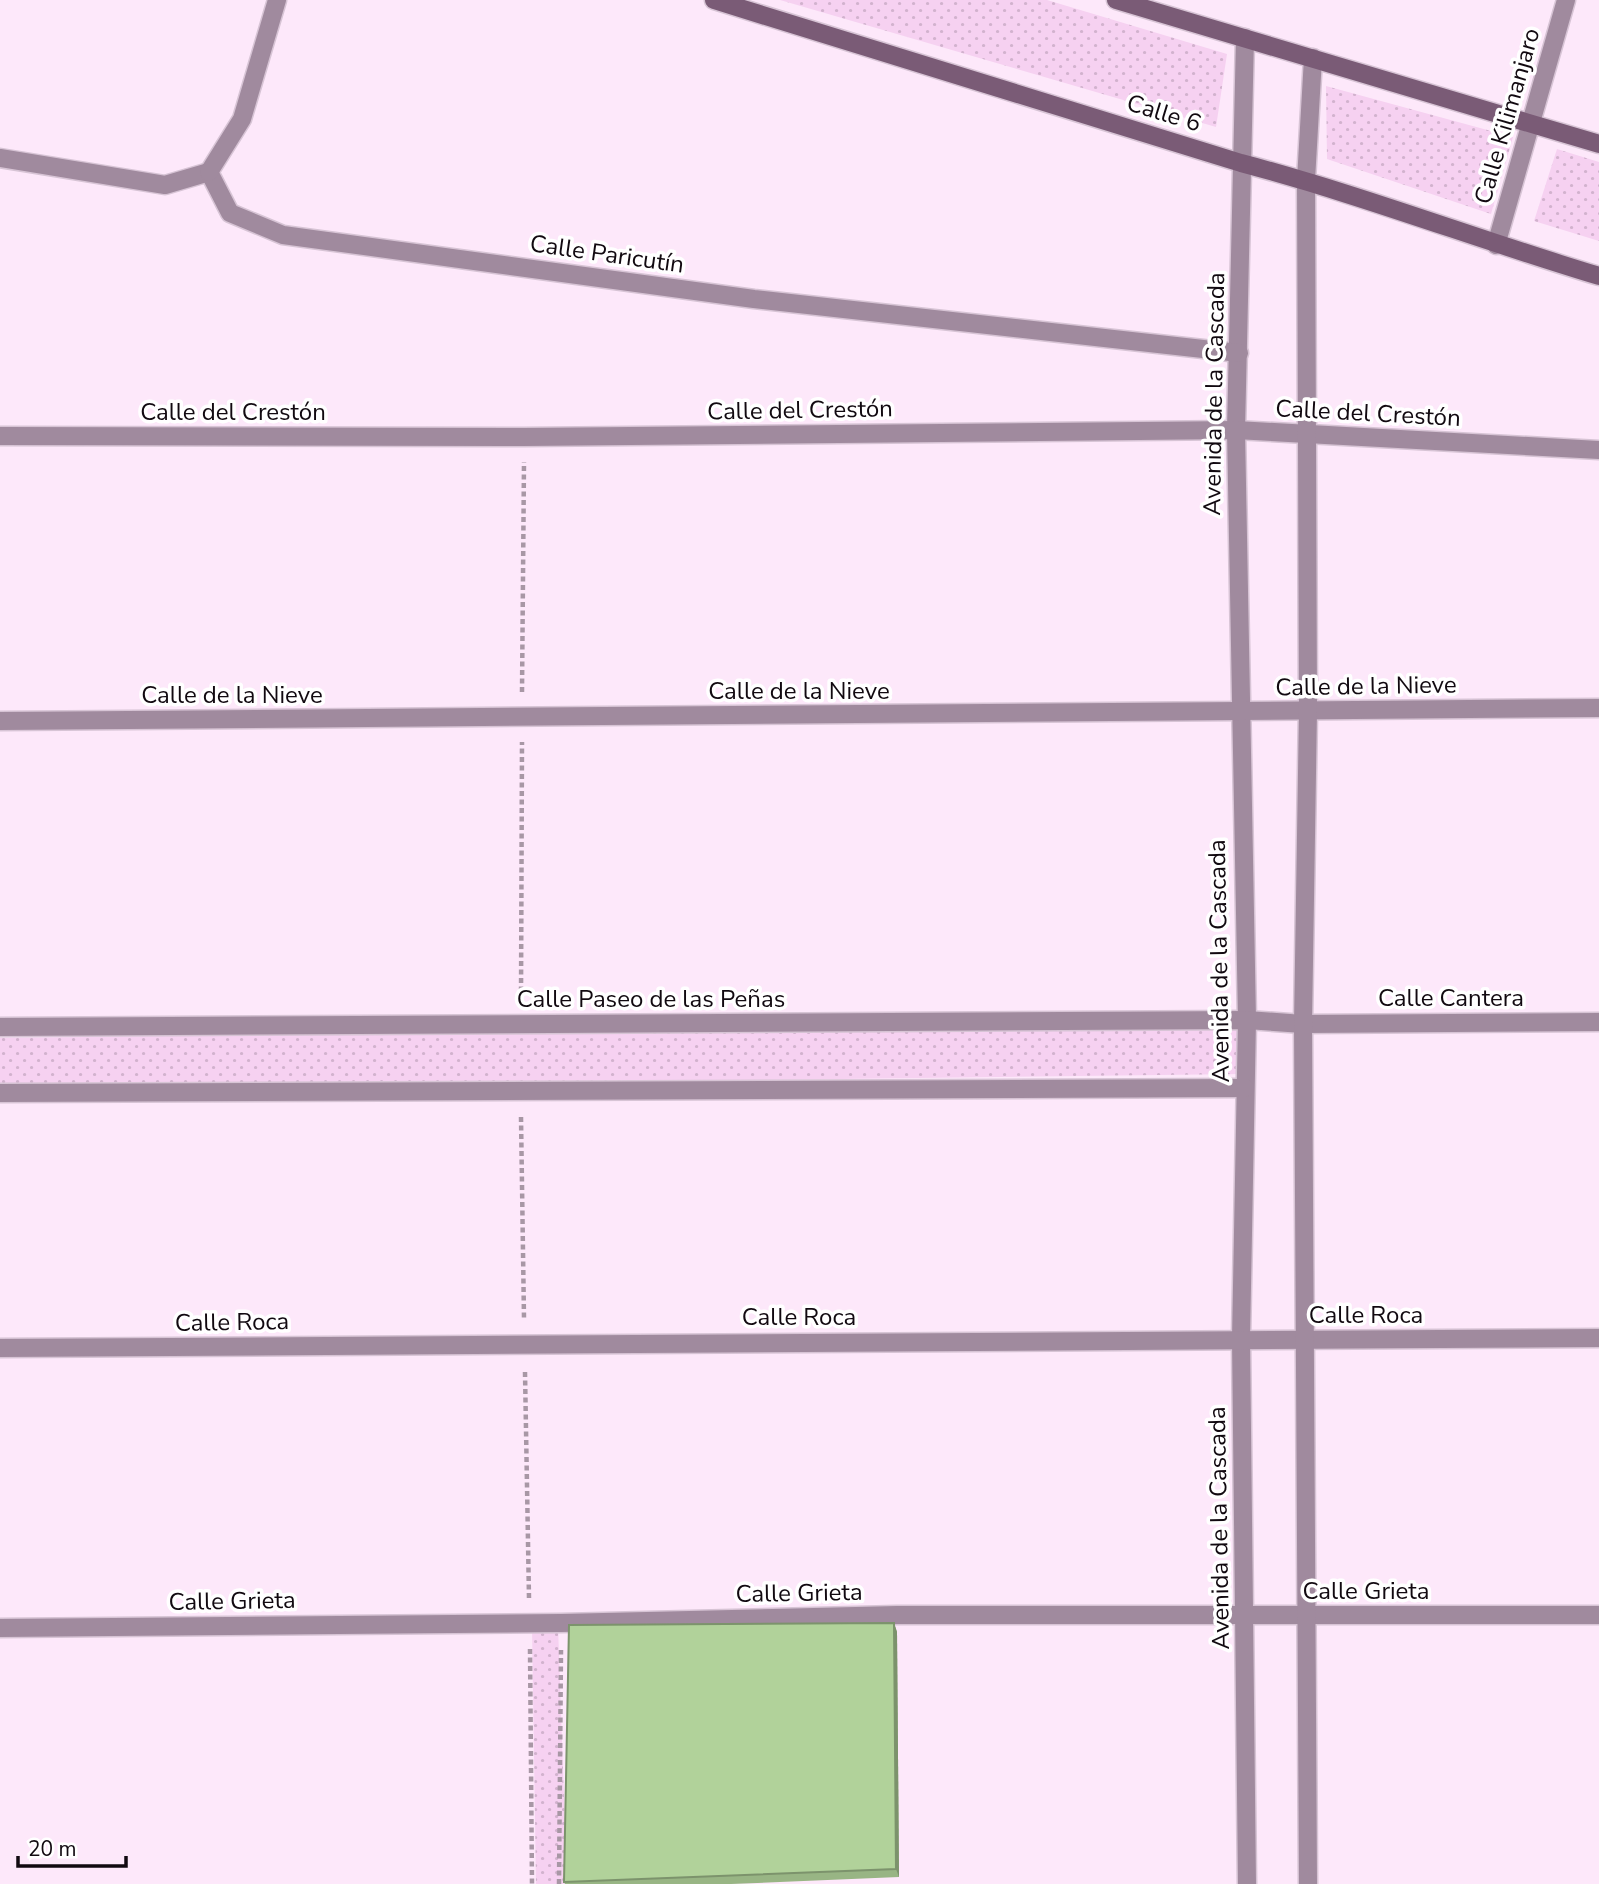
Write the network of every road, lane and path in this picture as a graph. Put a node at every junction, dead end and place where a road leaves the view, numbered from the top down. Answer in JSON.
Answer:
{"nodes":[{"id":1,"x":277,"y":0,"type":"edge"},
{"id":2,"x":714,"y":0,"type":"edge"},
{"id":3,"x":1116,"y":0,"type":"edge"},
{"id":4,"x":1566,"y":0,"type":"edge"},
{"id":5,"x":1245,"y":38,"type":"junction"},
{"id":6,"x":1313,"y":58,"type":"junction"},
{"id":7,"x":1531,"y":124,"type":"junction"},
{"id":8,"x":1599,"y":144,"type":"edge"},
{"id":9,"x":0,"y":158,"type":"edge"},
{"id":10,"x":1241,"y":163,"type":"junction"},
{"id":11,"x":209,"y":172,"type":"junction"},
{"id":12,"x":1307,"y":180,"type":"junction"},
{"id":13,"x":1496,"y":245,"type":"junction"},
{"id":14,"x":1599,"y":276,"type":"edge"},
{"id":15,"x":1239,"y":353,"type":"junction"},
{"id":16,"x":1236,"y":430,"type":"junction"},
{"id":17,"x":1307,"y":435,"type":"junction"},
{"id":18,"x":0,"y":436,"type":"edge"},
{"id":19,"x":524,"y":437,"type":"junction"},
{"id":20,"x":1599,"y":450,"type":"edge"},
{"id":21,"x":1599,"y":708,"type":"edge"},
{"id":22,"x":1308,"y":710,"type":"junction"},
{"id":23,"x":1240,"y":712,"type":"junction"},
{"id":24,"x":522,"y":718,"type":"junction"},
{"id":25,"x":0,"y":722,"type":"edge"},
{"id":26,"x":1247,"y":1020,"type":"junction"},
{"id":27,"x":1599,"y":1021,"type":"edge"},
{"id":28,"x":521,"y":1024,"type":"junction"},
{"id":29,"x":1303,"y":1024,"type":"junction"},
{"id":30,"x":0,"y":1027,"type":"edge"},
{"id":31,"x":1245,"y":1088,"type":"junction"},
{"id":32,"x":520,"y":1092,"type":"junction"},
{"id":33,"x":0,"y":1093,"type":"edge"},
{"id":34,"x":1599,"y":1338,"type":"edge"},
{"id":35,"x":1241,"y":1339,"type":"junction"},
{"id":36,"x":1305,"y":1340,"type":"junction"},
{"id":37,"x":525,"y":1343,"type":"junction"},
{"id":38,"x":0,"y":1348,"type":"edge"},
{"id":39,"x":1245,"y":1615,"type":"junction"},
{"id":40,"x":1599,"y":1615,"type":"edge"},
{"id":41,"x":1306,"y":1616,"type":"junction"},
{"id":42,"x":530,"y":1623,"type":"junction"},
{"id":43,"x":561,"y":1623,"type":"junction"},
{"id":44,"x":0,"y":1628,"type":"edge"},
{"id":45,"x":532,"y":1884,"type":"edge"},
{"id":46,"x":559,"y":1884,"type":"edge"},
{"id":47,"x":1247,"y":1884,"type":"edge"},
{"id":48,"x":1308,"y":1884,"type":"edge"}],
"edges":[{"from":1,"to":11,"type":"street"},
{"from":2,"to":10,"type":"main road","name":"Calle 6"},
{"from":3,"to":5,"type":"main road"},
{"from":4,"to":7,"type":"street","name":"Calle Kilimanjaro"},
{"from":5,"to":6,"type":"main road"},
{"from":5,"to":10,"type":"street","name":"Avenida de la Cascada"},
{"from":6,"to":7,"type":"main road"},
{"from":6,"to":12,"type":"street"},
{"from":7,"to":8,"type":"main road"},
{"from":7,"to":13,"type":"street","name":"Calle Kilimanjaro"},
{"from":9,"to":11,"type":"street"},
{"from":10,"to":12,"type":"main road","name":"Calle 6"},
{"from":10,"to":15,"type":"street","name":"Avenida de la Cascada"},
{"from":11,"to":15,"type":"street","name":"Calle Paricutín"},
{"from":12,"to":13,"type":"main road","name":"Calle 6"},
{"from":12,"to":17,"type":"street"},
{"from":13,"to":14,"type":"main road","name":"Calle 6"},
{"from":15,"to":16,"type":"street","name":"Avenida de la Cascada"},
{"from":16,"to":17,"type":"street","name":"Calle del Crestón"},
{"from":16,"to":19,"type":"street","name":"Calle del Crestón"},
{"from":16,"to":23,"type":"street","name":"Avenida de la Cascada"},
{"from":17,"to":20,"type":"street","name":"Calle del Crestón"},
{"from":17,"to":22,"type":"street"},
{"from":18,"to":19,"type":"street","name":"Calle del Crestón"},
{"from":19,"to":24,"type":"path"},
{"from":21,"to":22,"type":"street","name":"Calle de la Nieve"},
{"from":22,"to":23,"type":"street","name":"Calle de la Nieve"},
{"from":22,"to":29,"type":"street"},
{"from":23,"to":24,"type":"street","name":"Calle de la Nieve"},
{"from":23,"to":26,"type":"street","name":"Avenida de la Cascada"},
{"from":24,"to":25,"type":"street","name":"Calle de la Nieve"},
{"from":24,"to":28,"type":"path"},
{"from":26,"to":28,"type":"street","name":"Calle Paseo de las Peñas"},
{"from":26,"to":29,"type":"street","name":"Calle Paseo de las Peñas"},
{"from":26,"to":31,"type":"street","name":"Avenida de la Cascada"},
{"from":27,"to":29,"type":"street","name":"Calle Cantera"},
{"from":28,"to":30,"type":"street","name":"Calle Paseo de las Peñas"},
{"from":29,"to":36,"type":"street"},
{"from":31,"to":32,"type":"street"},
{"from":31,"to":35,"type":"street","name":"Avenida de la Cascada"},
{"from":32,"to":33,"type":"street"},
{"from":32,"to":37,"type":"path"},
{"from":34,"to":36,"type":"street","name":"Calle Roca"},
{"from":35,"to":36,"type":"street","name":"Calle Roca"},
{"from":35,"to":37,"type":"street","name":"Calle Roca"},
{"from":35,"to":39,"type":"street","name":"Avenida de la Cascada"},
{"from":36,"to":41,"type":"street"},
{"from":37,"to":38,"type":"street","name":"Calle Roca"},
{"from":37,"to":42,"type":"path"},
{"from":39,"to":41,"type":"street","name":"Calle Grieta"},
{"from":39,"to":43,"type":"street","name":"Calle Grieta"},
{"from":39,"to":47,"type":"street","name":"Avenida de la Cascada"},
{"from":40,"to":41,"type":"street","name":"Calle Grieta"},
{"from":41,"to":48,"type":"street"},
{"from":42,"to":43,"type":"street","name":"Calle Grieta"},
{"from":42,"to":44,"type":"street","name":"Calle Grieta"},
{"from":42,"to":45,"type":"path"},
{"from":43,"to":46,"type":"path"}]}
